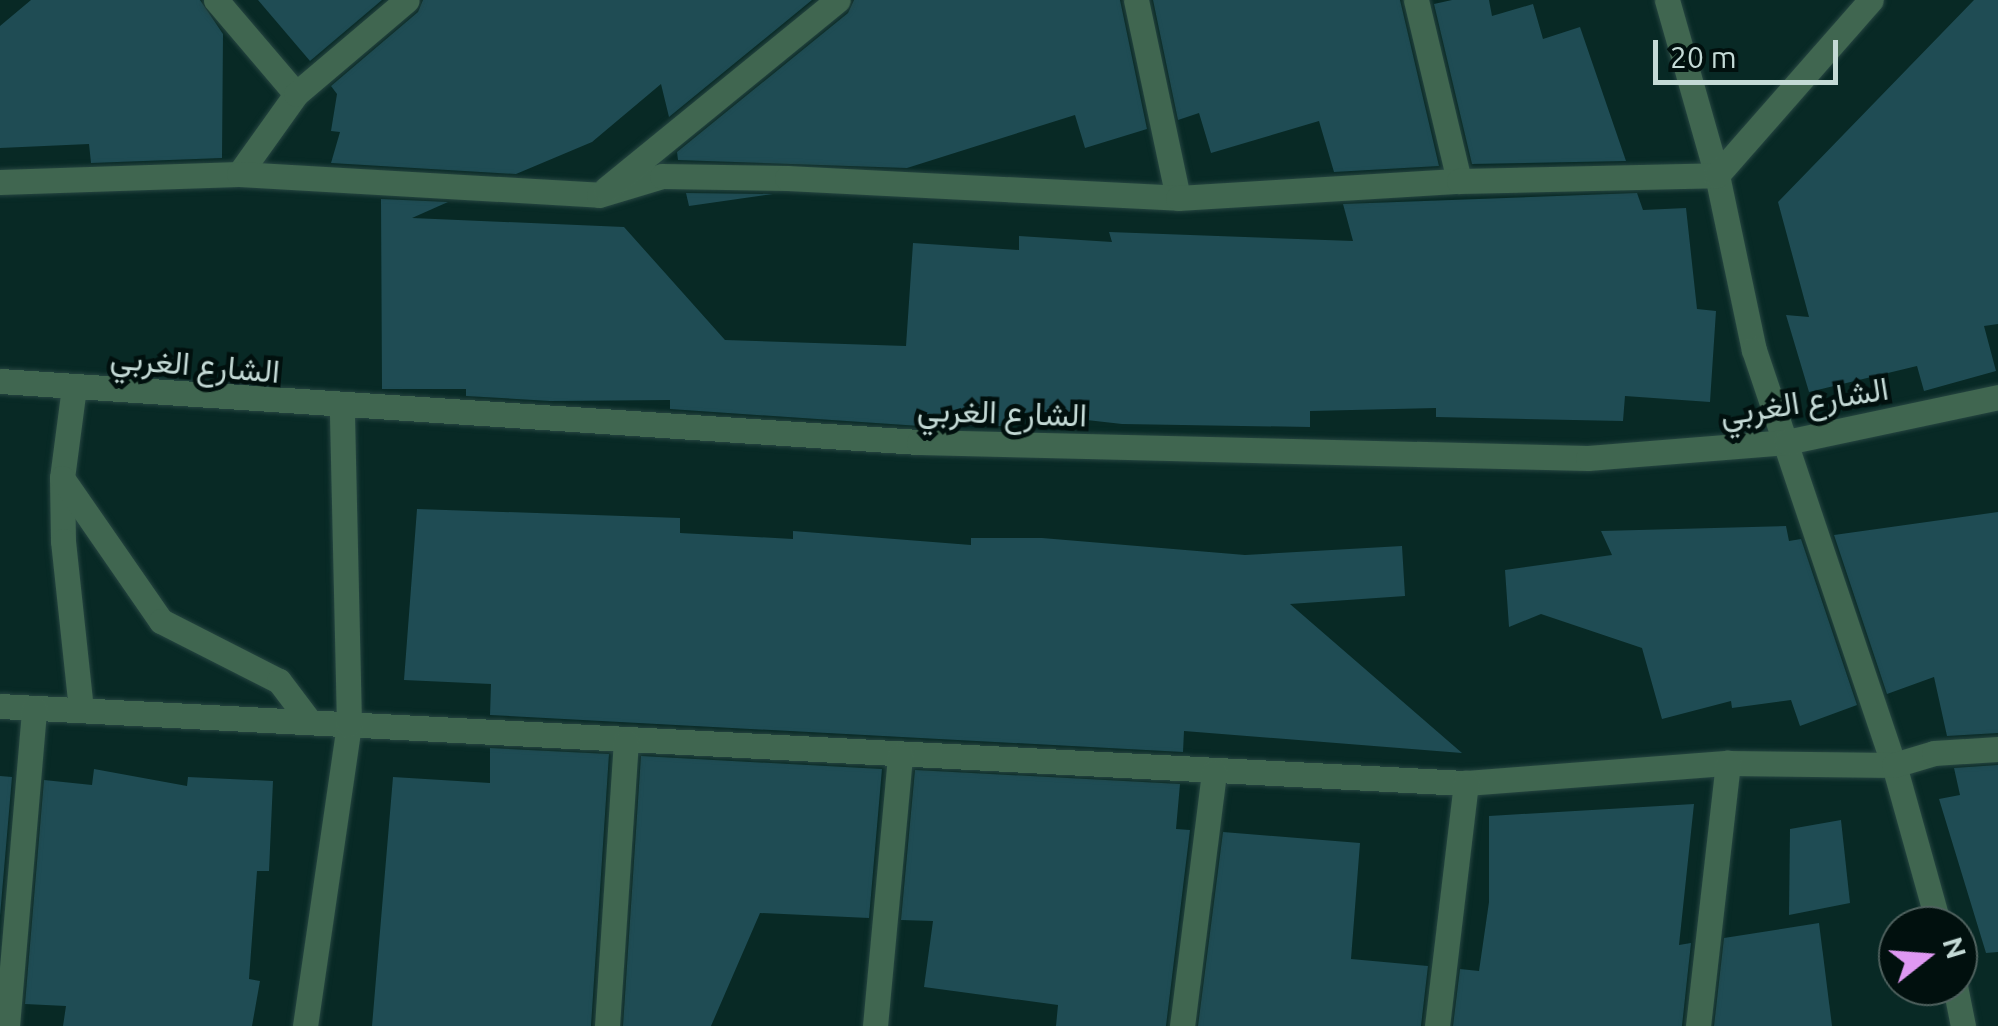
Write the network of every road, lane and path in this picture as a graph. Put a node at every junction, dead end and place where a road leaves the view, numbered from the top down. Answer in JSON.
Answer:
{"nodes":[{"id":1,"x":216,"y":0,"type":"edge"},
{"id":2,"x":408,"y":0,"type":"edge"},
{"id":3,"x":838,"y":0,"type":"edge"},
{"id":4,"x":1136,"y":0,"type":"edge"},
{"id":5,"x":1416,"y":0,"type":"edge"},
{"id":6,"x":1667,"y":0,"type":"edge"},
{"id":7,"x":1871,"y":0,"type":"edge"},
{"id":8,"x":296,"y":94,"type":"junction"},
{"id":9,"x":240,"y":174,"type":"junction"},
{"id":10,"x":1717,"y":175,"type":"junction"},
{"id":11,"x":1459,"y":181,"type":"junction"},
{"id":12,"x":0,"y":182,"type":"edge"},
{"id":13,"x":598,"y":195,"type":"junction"},
{"id":14,"x":1178,"y":198,"type":"junction"},
{"id":15,"x":0,"y":381,"type":"edge"},
{"id":16,"x":74,"y":387,"type":"junction"},
{"id":17,"x":1998,"y":398,"type":"edge"},
{"id":18,"x":342,"y":408,"type":"junction"},
{"id":19,"x":1787,"y":442,"type":"junction"},
{"id":20,"x":62,"y":478,"type":"junction"},
{"id":21,"x":0,"y":706,"type":"edge"},
{"id":22,"x":34,"y":708,"type":"junction"},
{"id":23,"x":81,"y":710,"type":"junction"},
{"id":24,"x":310,"y":722,"type":"junction"},
{"id":25,"x":349,"y":724,"type":"junction"},
{"id":26,"x":626,"y":742,"type":"junction"},
{"id":27,"x":1998,"y":749,"type":"edge"},
{"id":28,"x":900,"y":756,"type":"junction"},
{"id":29,"x":1728,"y":763,"type":"junction"},
{"id":30,"x":1894,"y":765,"type":"junction"},
{"id":31,"x":1214,"y":772,"type":"junction"},
{"id":32,"x":1466,"y":783,"type":"junction"},
{"id":33,"x":1933,"y":906,"type":"edge"},
{"id":34,"x":7,"y":1026,"type":"edge"},
{"id":35,"x":305,"y":1026,"type":"edge"},
{"id":36,"x":607,"y":1026,"type":"edge"},
{"id":37,"x":875,"y":1026,"type":"edge"},
{"id":38,"x":1182,"y":1026,"type":"edge"},
{"id":39,"x":1437,"y":1026,"type":"edge"},
{"id":40,"x":1698,"y":1026,"type":"edge"}],
"edges":[{"from":1,"to":8,"type":"street"},
{"from":2,"to":8,"type":"street"},
{"from":3,"to":13,"type":"street"},
{"from":4,"to":14,"type":"street"},
{"from":5,"to":11,"type":"street"},
{"from":6,"to":10,"type":"street"},
{"from":7,"to":10,"type":"street"},
{"from":8,"to":9,"type":"street"},
{"from":9,"to":12,"type":"street"},
{"from":9,"to":13,"type":"street"},
{"from":10,"to":11,"type":"street"},
{"from":10,"to":19,"type":"street"},
{"from":11,"to":14,"type":"street"},
{"from":13,"to":14,"type":"street"},
{"from":15,"to":16,"type":"street","name":"الشارع الغربي"},
{"from":16,"to":18,"type":"street","name":"الشارع الغربي"},
{"from":16,"to":20,"type":"street"},
{"from":17,"to":19,"type":"street","name":"الشارع الغربي"},
{"from":18,"to":19,"type":"street","name":"الشارع الغربي"},
{"from":18,"to":25,"type":"street"},
{"from":19,"to":30,"type":"street"},
{"from":20,"to":23,"type":"street"},
{"from":20,"to":24,"type":"street"},
{"from":21,"to":22,"type":"street"},
{"from":22,"to":23,"type":"street"},
{"from":22,"to":34,"type":"street"},
{"from":23,"to":24,"type":"street"},
{"from":24,"to":25,"type":"street"},
{"from":25,"to":26,"type":"street"},
{"from":25,"to":35,"type":"street"},
{"from":26,"to":28,"type":"street"},
{"from":26,"to":36,"type":"street"},
{"from":27,"to":30,"type":"street"},
{"from":28,"to":31,"type":"street"},
{"from":28,"to":37,"type":"street"},
{"from":29,"to":30,"type":"street"},
{"from":29,"to":32,"type":"street"},
{"from":29,"to":40,"type":"street"},
{"from":30,"to":33,"type":"street"},
{"from":31,"to":32,"type":"street"},
{"from":31,"to":38,"type":"street"},
{"from":32,"to":39,"type":"street"}]}
